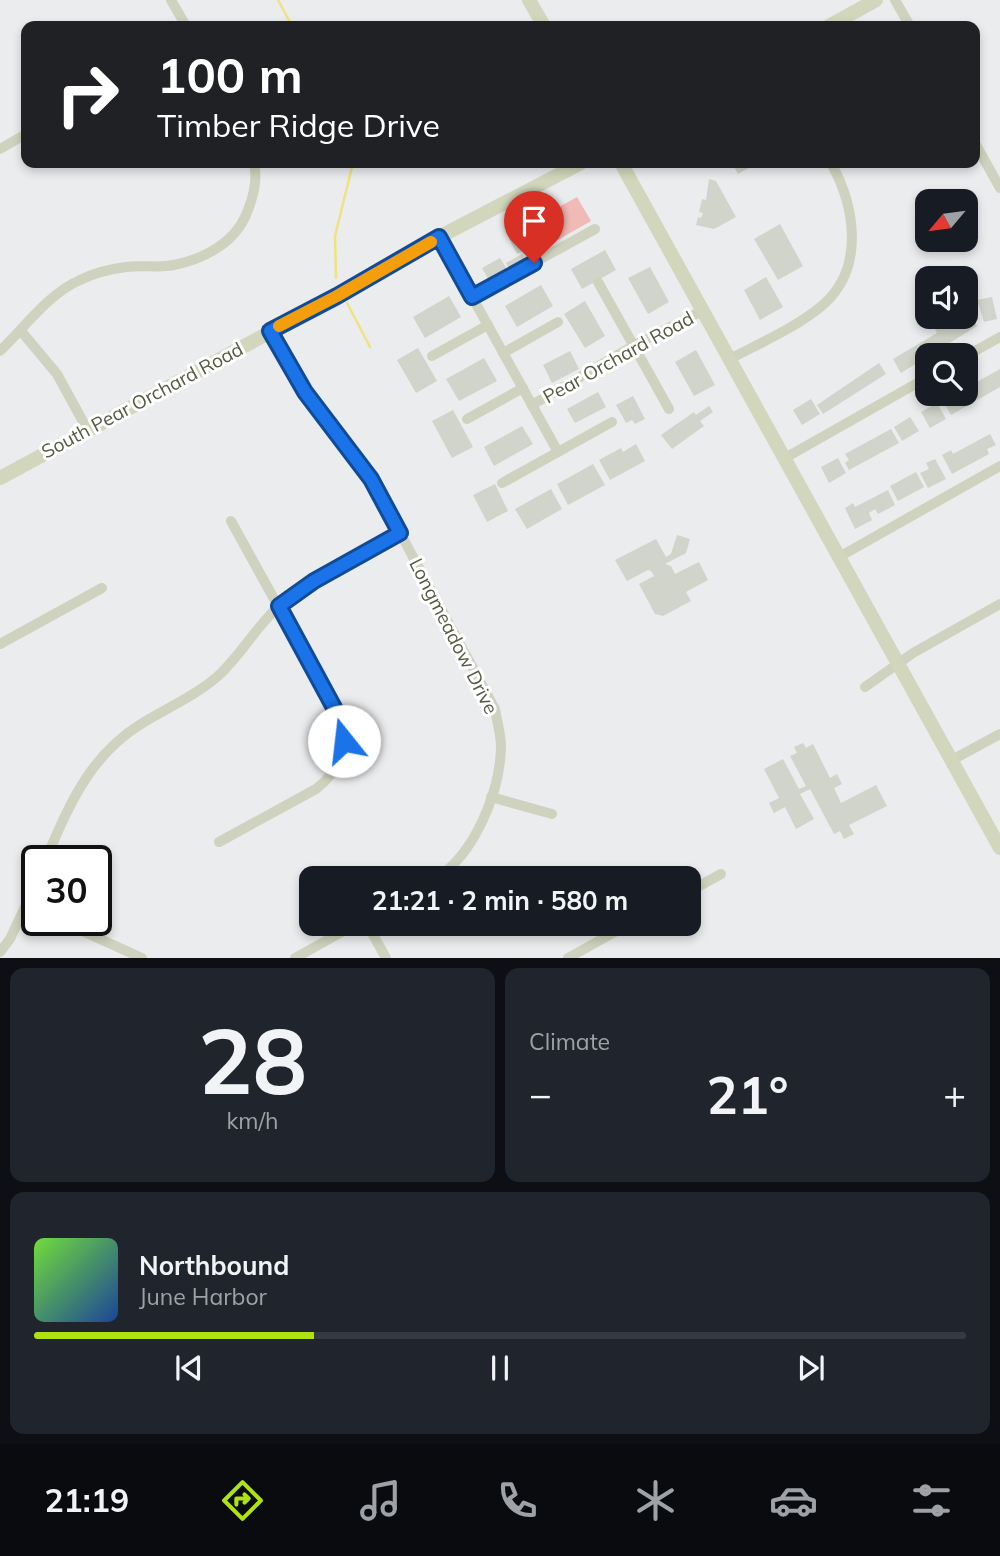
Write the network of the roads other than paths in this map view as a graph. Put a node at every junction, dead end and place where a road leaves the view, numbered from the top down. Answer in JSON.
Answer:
{"nodes":[{"id":1,"x":171,"y":0,"type":"edge"},
{"id":2,"x":529,"y":0,"type":"edge"},
{"id":3,"x":876,"y":0,"type":"edge"},
{"id":4,"x":895,"y":0,"type":"edge"},
{"id":5,"x":183,"y":21,"type":"edge"},
{"id":6,"x":541,"y":21,"type":"edge"},
{"id":7,"x":838,"y":21,"type":"edge"},
{"id":8,"x":907,"y":21,"type":"edge"},
{"id":9,"x":21,"y":137,"type":"edge"},
{"id":10,"x":0,"y":149,"type":"edge"},
{"id":11,"x":980,"y":152,"type":"edge"},
{"id":12,"x":255,"y":168,"type":"edge"},
{"id":13,"x":570,"y":168,"type":"edge"},
{"id":14,"x":624,"y":168,"type":"edge"},
{"id":15,"x":834,"y":168,"type":"edge"},
{"id":16,"x":1000,"y":188,"type":"edge"},
{"id":17,"x":595,"y":229,"type":"dead end"},
{"id":18,"x":439,"y":237,"type":"junction"},
{"id":19,"x":598,"y":282,"type":"dead end"},
{"id":20,"x":472,"y":297,"type":"junction"},
{"id":21,"x":704,"y":310,"type":"junction"},
{"id":22,"x":558,"y":322,"type":"dead end"},
{"id":23,"x":488,"y":325,"type":"junction"},
{"id":24,"x":21,"y":331,"type":"junction"},
{"id":25,"x":270,"y":331,"type":"junction"},
{"id":26,"x":1000,"y":337,"type":"edge"},
{"id":27,"x":634,"y":346,"type":"junction"},
{"id":28,"x":978,"y":349,"type":"edge"},
{"id":29,"x":0,"y":351,"type":"edge"},
{"id":30,"x":503,"y":353,"type":"junction"},
{"id":31,"x":432,"y":356,"type":"dead end"},
{"id":32,"x":730,"y":359,"type":"junction"},
{"id":33,"x":915,"y":384,"type":"edge"},
{"id":34,"x":523,"y":388,"type":"junction"},
{"id":35,"x":532,"y":405,"type":"junction"},
{"id":36,"x":669,"y":409,"type":"dead end"},
{"id":37,"x":467,"y":419,"type":"dead end"},
{"id":38,"x":612,"y":422,"type":"dead end"},
{"id":39,"x":87,"y":429,"type":"junction"},
{"id":40,"x":558,"y":452,"type":"junction"},
{"id":41,"x":785,"y":458,"type":"junction"},
{"id":42,"x":1000,"y":466,"type":"edge"},
{"id":43,"x":0,"y":478,"type":"edge"},
{"id":44,"x":502,"y":483,"type":"dead end"},
{"id":45,"x":231,"y":521,"type":"dead end"},
{"id":46,"x":400,"y":533,"type":"junction"},
{"id":47,"x":839,"y":557,"type":"junction"},
{"id":48,"x":102,"y":588,"type":"dead end"},
{"id":49,"x":1000,"y":604,"type":"edge"},
{"id":50,"x":279,"y":606,"type":"junction"},
{"id":51,"x":0,"y":644,"type":"edge"},
{"id":52,"x":898,"y":663,"type":"junction"},
{"id":53,"x":865,"y":687,"type":"dead end"},
{"id":54,"x":1000,"y":734,"type":"edge"},
{"id":55,"x":952,"y":760,"type":"junction"},
{"id":56,"x":491,"y":797,"type":"junction"},
{"id":57,"x":552,"y":814,"type":"dead end"},
{"id":58,"x":219,"y":842,"type":"dead end"},
{"id":59,"x":53,"y":845,"type":"edge"},
{"id":60,"x":1000,"y":848,"type":"edge"},
{"id":61,"x":452,"y":866,"type":"edge"},
{"id":62,"x":721,"y":874,"type":"dead end"},
{"id":63,"x":701,"y":885,"type":"edge"},
{"id":64,"x":21,"y":916,"type":"edge"},
{"id":65,"x":94,"y":936,"type":"edge"},
{"id":66,"x":334,"y":936,"type":"edge"},
{"id":67,"x":374,"y":936,"type":"edge"},
{"id":68,"x":607,"y":936,"type":"edge"},
{"id":69,"x":0,"y":952,"type":"edge"},
{"id":70,"x":142,"y":957,"type":"edge"},
{"id":71,"x":295,"y":957,"type":"edge"},
{"id":72,"x":386,"y":957,"type":"edge"},
{"id":73,"x":568,"y":957,"type":"edge"}],
"edges":[{"from":1,"to":5,"type":"street"},
{"from":2,"to":6,"type":"main road"},
{"from":3,"to":7,"type":"main road"},
{"from":4,"to":8,"type":"street"},
{"from":9,"to":10,"type":"street"},
{"from":11,"to":16,"type":"street"},
{"from":12,"to":24,"type":"street"},
{"from":13,"to":18,"type":"main road","name":"South Pear Orchard Road"},
{"from":14,"to":21,"type":"main road"},
{"from":15,"to":32,"type":"street"},
{"from":17,"to":20,"type":"street"},
{"from":18,"to":20,"type":"street"},
{"from":18,"to":25,"type":"main road","name":"South Pear Orchard Road"},
{"from":19,"to":27,"type":"street"},
{"from":20,"to":23,"type":"street"},
{"from":21,"to":27,"type":"street","name":"Pear Orchard Road"},
{"from":21,"to":32,"type":"main road"},
{"from":22,"to":30,"type":"street"},
{"from":23,"to":30,"type":"street"},
{"from":23,"to":31,"type":"street"},
{"from":24,"to":29,"type":"street"},
{"from":24,"to":39,"type":"street"},
{"from":25,"to":39,"type":"main road","name":"South Pear Orchard Road"},
{"from":25,"to":46,"type":"street","name":"Longmeadow Drive"},
{"from":26,"to":28,"type":"street"},
{"from":27,"to":35,"type":"street","name":"Pear Orchard Road"},
{"from":27,"to":36,"type":"street"},
{"from":30,"to":34,"type":"street"},
{"from":32,"to":41,"type":"main road"},
{"from":33,"to":41,"type":"street"},
{"from":34,"to":35,"type":"street"},
{"from":34,"to":37,"type":"street"},
{"from":35,"to":40,"type":"street"},
{"from":38,"to":40,"type":"street"},
{"from":39,"to":43,"type":"main road","name":"South Pear Orchard Road"},
{"from":40,"to":44,"type":"street"},
{"from":41,"to":47,"type":"main road"},
{"from":42,"to":47,"type":"street"},
{"from":45,"to":50,"type":"street"},
{"from":46,"to":50,"type":"street"},
{"from":46,"to":56,"type":"street","name":"Longmeadow Drive"},
{"from":47,"to":52,"type":"main road"},
{"from":48,"to":51,"type":"street"},
{"from":49,"to":52,"type":"street"},
{"from":50,"to":58,"type":"street"},
{"from":50,"to":59,"type":"street"},
{"from":52,"to":53,"type":"street"},
{"from":52,"to":55,"type":"main road"},
{"from":54,"to":55,"type":"street"},
{"from":55,"to":60,"type":"main road"},
{"from":56,"to":57,"type":"street"},
{"from":56,"to":61,"type":"street","name":"Longmeadow Drive"},
{"from":62,"to":63,"type":"street"},
{"from":64,"to":69,"type":"street"},
{"from":65,"to":70,"type":"street"},
{"from":66,"to":71,"type":"street"},
{"from":67,"to":72,"type":"street"},
{"from":68,"to":73,"type":"street"}]}
